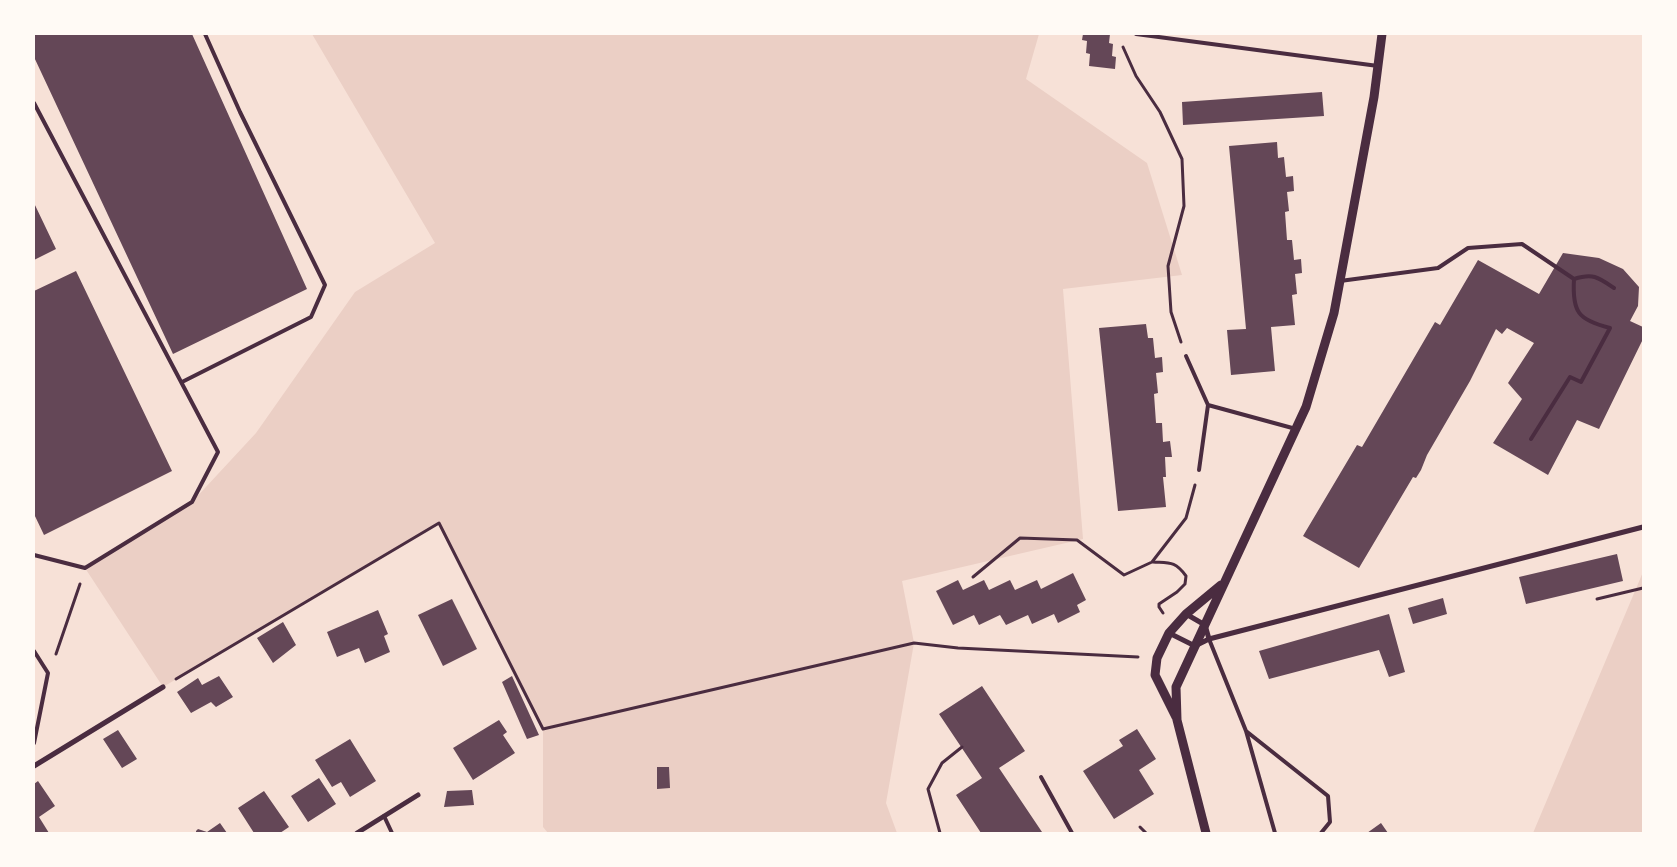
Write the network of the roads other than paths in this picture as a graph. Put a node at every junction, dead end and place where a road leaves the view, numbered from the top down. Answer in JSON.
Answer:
{"nodes":[{"id":1,"x":205,"y":34,"type":"edge"},
{"id":2,"x":1136,"y":34,"type":"edge"},
{"id":3,"x":1382,"y":34,"type":"edge"},
{"id":4,"x":1378,"y":66,"type":"junction"},
{"id":5,"x":34,"y":102,"type":"edge"},
{"id":6,"x":1574,"y":279,"type":"junction"},
{"id":7,"x":1340,"y":281,"type":"junction"},
{"id":8,"x":1614,"y":288,"type":"dead end"},
{"id":9,"x":1186,"y":356,"type":"road end"},
{"id":10,"x":182,"y":382,"type":"junction"},
{"id":11,"x":1208,"y":405,"type":"junction"},
{"id":12,"x":1296,"y":429,"type":"junction"},
{"id":13,"x":1531,"y":439,"type":"dead end"},
{"id":14,"x":1199,"y":470,"type":"road end"},
{"id":15,"x":1643,"y":527,"type":"edge"},
{"id":16,"x":34,"y":554,"type":"edge"},
{"id":17,"x":1223,"y":584,"type":"junction"},
{"id":18,"x":1186,"y":614,"type":"junction"},
{"id":19,"x":1205,"y":625,"type":"junction"},
{"id":20,"x":1169,"y":633,"type":"junction"},
{"id":21,"x":1210,"y":639,"type":"junction"},
{"id":22,"x":1195,"y":646,"type":"junction"},
{"id":23,"x":34,"y":651,"type":"edge"},
{"id":24,"x":163,"y":686,"type":"road end"},
{"id":25,"x":1177,"y":720,"type":"junction"},
{"id":26,"x":1246,"y":731,"type":"junction"},
{"id":27,"x":34,"y":743,"type":"edge"},
{"id":28,"x":34,"y":766,"type":"edge"},
{"id":29,"x":1041,"y":777,"type":"dead end"},
{"id":30,"x":418,"y":795,"type":"dead end"},
{"id":31,"x":384,"y":816,"type":"junction"},
{"id":32,"x":357,"y":833,"type":"edge"},
{"id":33,"x":392,"y":833,"type":"edge"},
{"id":34,"x":1072,"y":833,"type":"edge"},
{"id":35,"x":1206,"y":833,"type":"edge"},
{"id":36,"x":1275,"y":833,"type":"edge"},
{"id":37,"x":1321,"y":833,"type":"edge"}],
"edges":[{"from":1,"to":10,"type":"lane"},
{"from":2,"to":4,"type":"lane"},
{"from":3,"to":4,"type":"street"},
{"from":4,"to":7,"type":"street"},
{"from":5,"to":10,"type":"lane"},
{"from":6,"to":7,"type":"lane"},
{"from":6,"to":8,"type":"lane"},
{"from":6,"to":13,"type":"lane"},
{"from":7,"to":12,"type":"street"},
{"from":9,"to":11,"type":"lane"},
{"from":10,"to":16,"type":"lane"},
{"from":11,"to":12,"type":"lane"},
{"from":11,"to":14,"type":"lane"},
{"from":12,"to":17,"type":"street"},
{"from":15,"to":21,"type":"street"},
{"from":17,"to":18,"type":"street"},
{"from":17,"to":19,"type":"street"},
{"from":18,"to":19,"type":"street"},
{"from":18,"to":20,"type":"street"},
{"from":19,"to":21,"type":"street"},
{"from":19,"to":22,"type":"street"},
{"from":20,"to":22,"type":"street"},
{"from":20,"to":25,"type":"street"},
{"from":21,"to":22,"type":"street"},
{"from":21,"to":26,"type":"lane"},
{"from":22,"to":25,"type":"street"},
{"from":23,"to":27,"type":"lane"},
{"from":24,"to":28,"type":"street"},
{"from":25,"to":35,"type":"street"},
{"from":26,"to":36,"type":"lane"},
{"from":26,"to":37,"type":"lane"},
{"from":29,"to":34,"type":"lane"},
{"from":30,"to":31,"type":"street"},
{"from":31,"to":32,"type":"street"},
{"from":31,"to":33,"type":"lane"}]}
